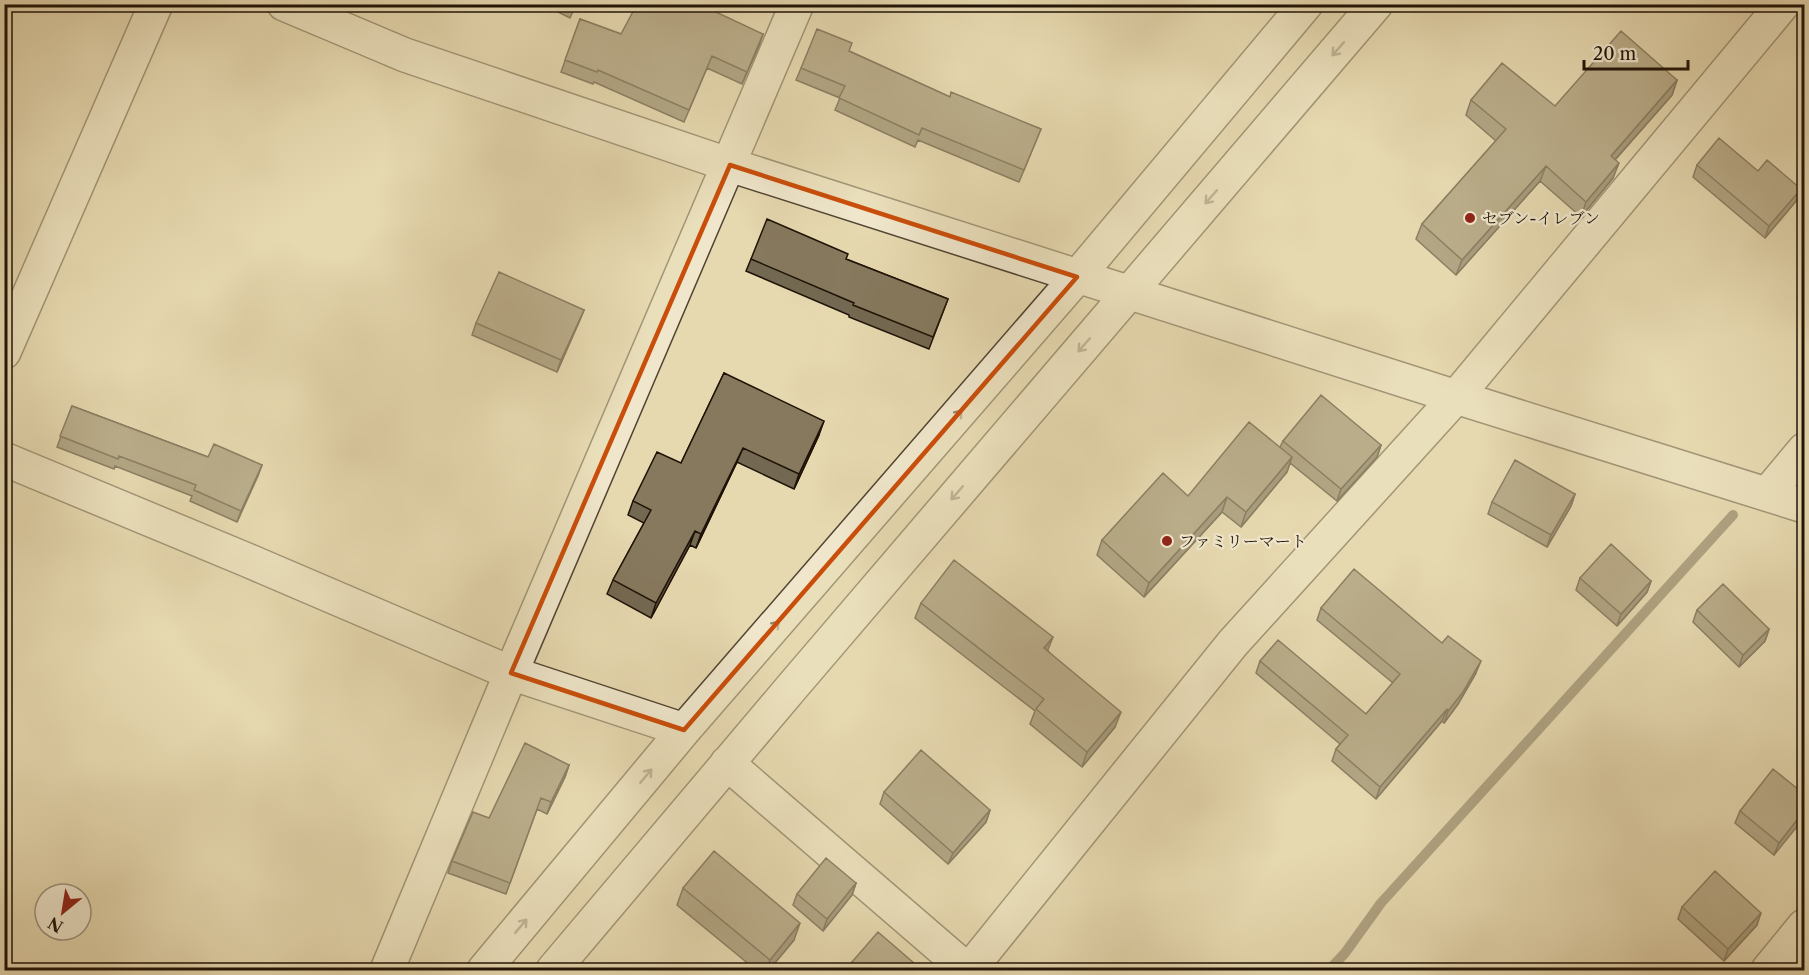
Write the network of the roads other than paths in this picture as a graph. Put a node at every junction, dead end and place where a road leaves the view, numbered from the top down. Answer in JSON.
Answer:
{"nodes":[{"id":1,"x":156,"y":4,"type":"edge"},
{"id":2,"x":284,"y":4,"type":"edge"},
{"id":3,"x":797,"y":4,"type":"edge"},
{"id":4,"x":1306,"y":4,"type":"edge"},
{"id":5,"x":1376,"y":4,"type":"edge"},
{"id":6,"x":1783,"y":4,"type":"edge"},
{"id":7,"x":730,"y":165,"type":"junction"},
{"id":8,"x":1077,"y":277,"type":"junction"},
{"id":9,"x":1128,"y":293,"type":"junction"},
{"id":10,"x":4,"y":352,"type":"edge"},
{"id":11,"x":1456,"y":397,"type":"junction"},
{"id":12,"x":1804,"y":450,"type":"edge"},
{"id":13,"x":4,"y":459,"type":"edge"},
{"id":14,"x":1768,"y":493,"type":"junction"},
{"id":15,"x":1804,"y":506,"type":"edge"},
{"id":16,"x":511,"y":673,"type":"junction"},
{"id":17,"x":684,"y":730,"type":"junction"},
{"id":18,"x":727,"y":763,"type":"junction"},
{"id":19,"x":1804,"y":926,"type":"edge"},
{"id":20,"x":387,"y":970,"type":"edge"},
{"id":21,"x":484,"y":970,"type":"edge"},
{"id":22,"x":553,"y":970,"type":"edge"},
{"id":23,"x":968,"y":970,"type":"edge"},
{"id":24,"x":1768,"y":970,"type":"edge"}],
"edges":[{"from":1,"to":10,"type":"street"},
{"from":2,"to":7,"type":"street"},
{"from":3,"to":7,"type":"street"},
{"from":4,"to":8,"type":"street"},
{"from":5,"to":9,"type":"street","one_way":true},
{"from":6,"to":11,"type":"street"},
{"from":7,"to":8,"type":"street"},
{"from":7,"to":16,"type":"street"},
{"from":8,"to":9,"type":"street"},
{"from":17,"to":8,"type":"street","one_way":true},
{"from":9,"to":11,"type":"street"},
{"from":9,"to":18,"type":"street","one_way":true},
{"from":11,"to":14,"type":"street"},
{"from":11,"to":23,"type":"street"},
{"from":12,"to":14,"type":"street"},
{"from":13,"to":16,"type":"street"},
{"from":14,"to":15,"type":"street"},
{"from":16,"to":17,"type":"street"},
{"from":16,"to":20,"type":"street"},
{"from":21,"to":17,"type":"street","one_way":true},
{"from":18,"to":22,"type":"street"},
{"from":18,"to":23,"type":"street"},
{"from":19,"to":24,"type":"street"}]}
